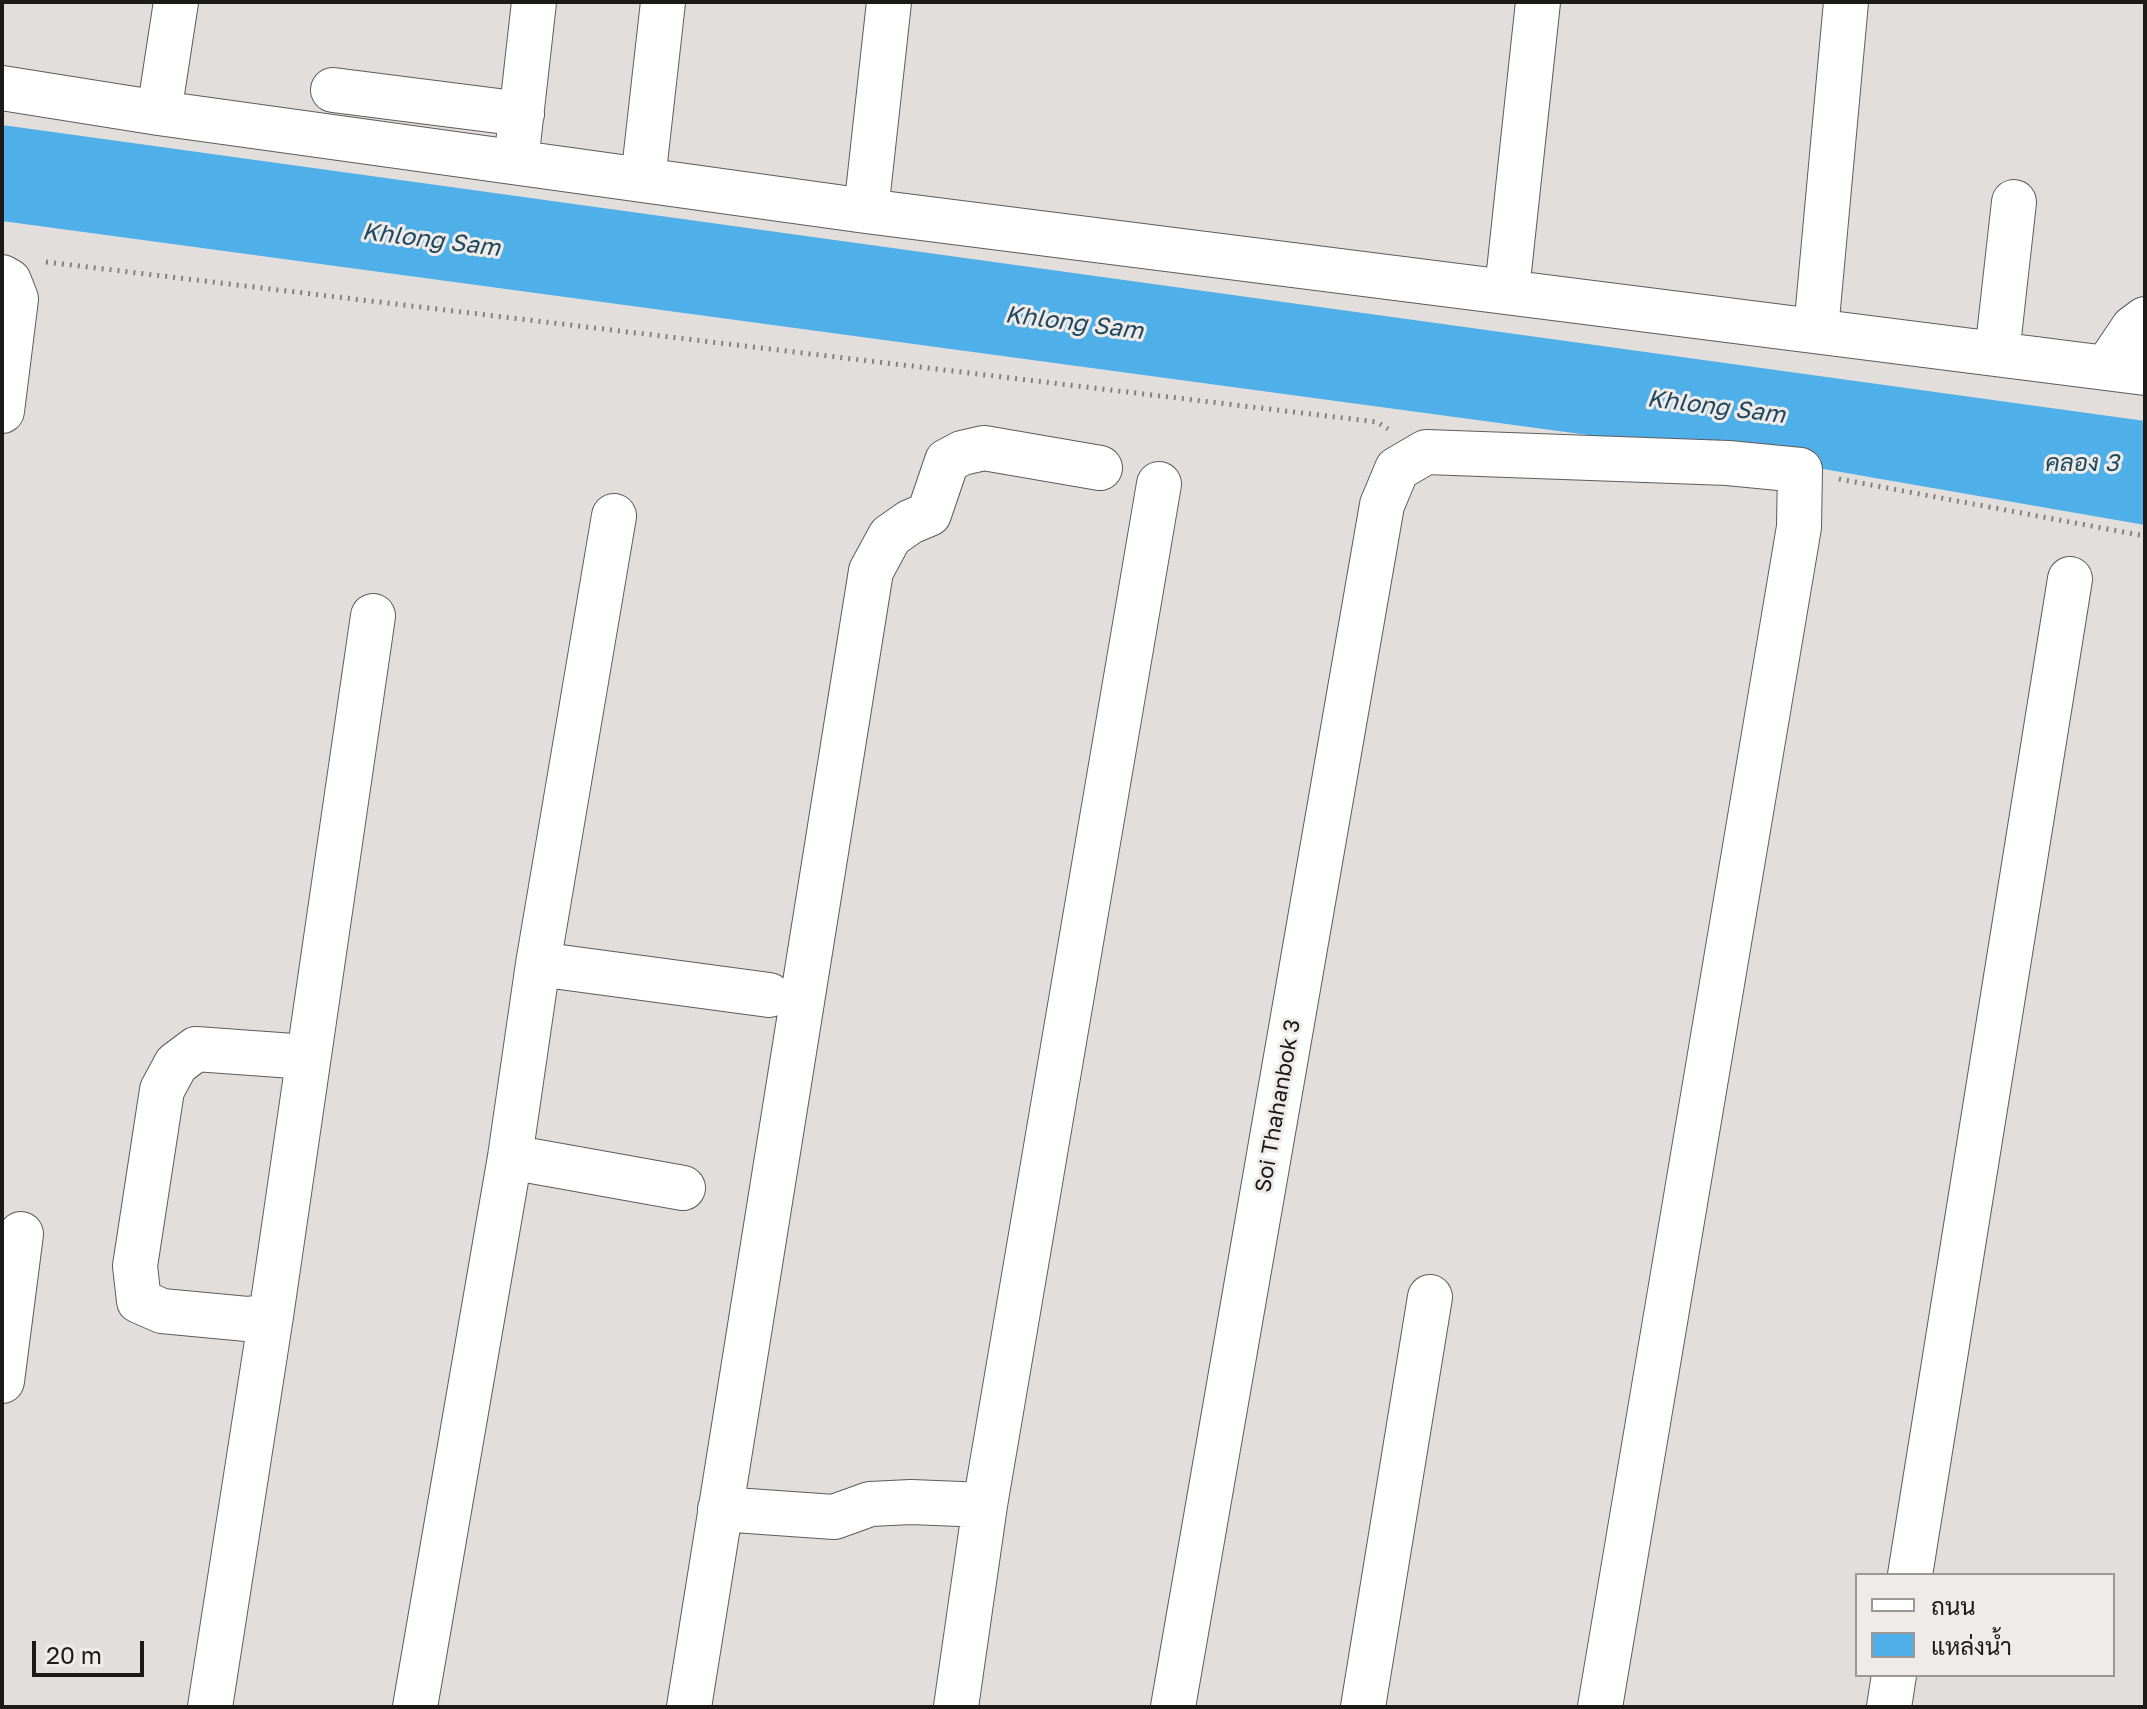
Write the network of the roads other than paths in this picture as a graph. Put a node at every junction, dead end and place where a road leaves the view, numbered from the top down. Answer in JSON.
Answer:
{"nodes":[{"id":1,"x":176,"y":2,"type":"edge"},
{"id":2,"x":534,"y":2,"type":"edge"},
{"id":3,"x":663,"y":2,"type":"edge"},
{"id":4,"x":889,"y":2,"type":"edge"},
{"id":5,"x":1538,"y":2,"type":"edge"},
{"id":6,"x":1846,"y":2,"type":"edge"},
{"id":7,"x":2,"y":88,"type":"edge"},
{"id":8,"x":333,"y":90,"type":"dead end"},
{"id":9,"x":159,"y":113,"type":"junction"},
{"id":10,"x":522,"y":114,"type":"junction"},
{"id":11,"x":516,"y":162,"type":"junction"},
{"id":12,"x":643,"y":180,"type":"junction"},
{"id":13,"x":2014,"y":202,"type":"dead end"},
{"id":14,"x":866,"y":211,"type":"junction"},
{"id":15,"x":2,"y":277,"type":"edge"},
{"id":16,"x":1507,"y":290,"type":"junction"},
{"id":17,"x":2145,"y":319,"type":"edge"},
{"id":18,"x":1816,"y":330,"type":"junction"},
{"id":19,"x":1997,"y":354,"type":"junction"},
{"id":20,"x":2126,"y":370,"type":"edge"},
{"id":21,"x":2,"y":411,"type":"edge"},
{"id":22,"x":1100,"y":468,"type":"dead end"},
{"id":23,"x":1159,"y":484,"type":"dead end"},
{"id":24,"x":614,"y":516,"type":"dead end"},
{"id":25,"x":2070,"y":579,"type":"dead end"},
{"id":26,"x":373,"y":616,"type":"dead end"},
{"id":27,"x":538,"y":964,"type":"junction"},
{"id":28,"x":769,"y":995,"type":"dead end"},
{"id":29,"x":294,"y":1057,"type":"junction"},
{"id":30,"x":510,"y":1157,"type":"junction"},
{"id":31,"x":683,"y":1188,"type":"dead end"},
{"id":32,"x":21,"y":1234,"type":"dead end"},
{"id":33,"x":1430,"y":1297,"type":"dead end"},
{"id":34,"x":259,"y":1318,"type":"junction"},
{"id":35,"x":2,"y":1381,"type":"edge"},
{"id":36,"x":985,"y":1505,"type":"junction"},
{"id":37,"x":720,"y":1509,"type":"junction"},
{"id":38,"x":1910,"y":1573,"type":"edge"},
{"id":39,"x":1894,"y":1677,"type":"edge"},
{"id":40,"x":210,"y":1707,"type":"edge"},
{"id":41,"x":415,"y":1707,"type":"edge"},
{"id":42,"x":689,"y":1707,"type":"edge"},
{"id":43,"x":956,"y":1707,"type":"edge"},
{"id":44,"x":1173,"y":1707,"type":"edge"},
{"id":45,"x":1363,"y":1707,"type":"edge"},
{"id":46,"x":1600,"y":1707,"type":"edge"},
{"id":47,"x":1889,"y":1707,"type":"edge"}],
"edges":[{"from":1,"to":9,"type":"street"},
{"from":2,"to":10,"type":"street"},
{"from":3,"to":12,"type":"street"},
{"from":4,"to":14,"type":"street"},
{"from":5,"to":16,"type":"street"},
{"from":6,"to":18,"type":"street"},
{"from":7,"to":9,"type":"street"},
{"from":8,"to":10,"type":"street"},
{"from":9,"to":11,"type":"street"},
{"from":10,"to":11,"type":"street"},
{"from":11,"to":12,"type":"street"},
{"from":12,"to":14,"type":"street"},
{"from":13,"to":19,"type":"street"},
{"from":14,"to":16,"type":"street"},
{"from":15,"to":21,"type":"street"},
{"from":16,"to":18,"type":"street"},
{"from":17,"to":20,"type":"street"},
{"from":18,"to":19,"type":"street"},
{"from":19,"to":20,"type":"street"},
{"from":22,"to":37,"type":"street"},
{"from":23,"to":36,"type":"street"},
{"from":24,"to":27,"type":"street"},
{"from":25,"to":38,"type":"street"},
{"from":26,"to":29,"type":"street"},
{"from":27,"to":28,"type":"street"},
{"from":27,"to":30,"type":"street"},
{"from":29,"to":34,"type":"street"},
{"from":29,"to":34,"type":"street"},
{"from":30,"to":31,"type":"street"},
{"from":30,"to":41,"type":"street"},
{"from":32,"to":35,"type":"street"},
{"from":33,"to":45,"type":"street"},
{"from":34,"to":40,"type":"street"},
{"from":36,"to":37,"type":"street"},
{"from":36,"to":43,"type":"street"},
{"from":37,"to":42,"type":"street"},
{"from":39,"to":47,"type":"street"},
{"from":44,"to":46,"type":"street","name":"Soi Thahanbok 3"}]}
